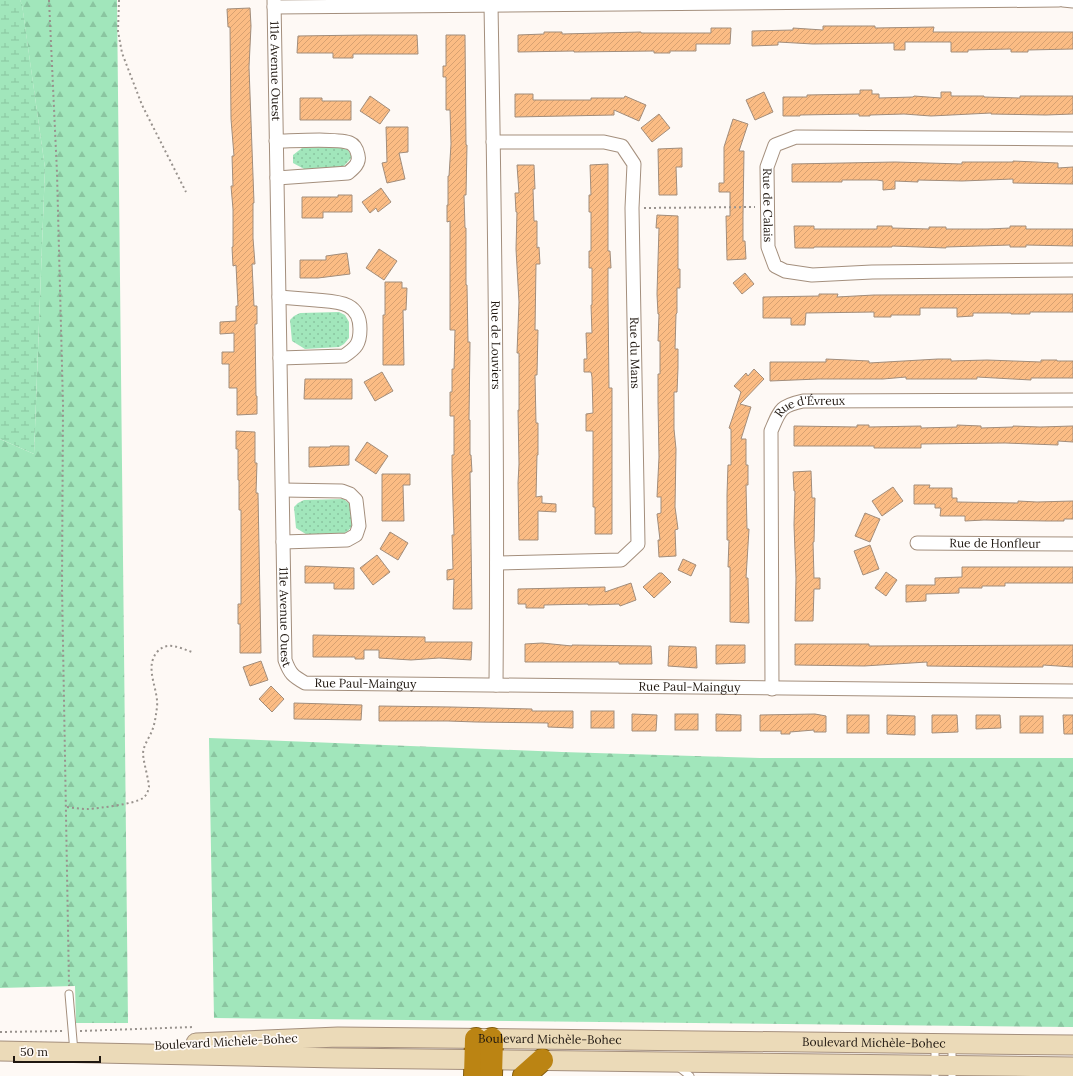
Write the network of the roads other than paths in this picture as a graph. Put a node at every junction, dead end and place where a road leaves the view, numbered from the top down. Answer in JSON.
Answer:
{"nodes":[{"id":1,"x":1059,"y":0,"type":"edge"},
{"id":2,"x":1063,"y":0,"type":"edge"},
{"id":3,"x":761,"y":1,"type":"edge"},
{"id":4,"x":1073,"y":1,"type":"edge"},
{"id":5,"x":634,"y":2,"type":"edge"},
{"id":6,"x":274,"y":3,"type":"edge"},
{"id":7,"x":491,"y":5,"type":"junction"},
{"id":8,"x":1073,"y":139,"type":"edge"},
{"id":9,"x":276,"y":141,"type":"junction"},
{"id":10,"x":494,"y":142,"type":"junction"},
{"id":11,"x":277,"y":178,"type":"junction"},
{"id":12,"x":1073,"y":270,"type":"edge"},
{"id":13,"x":279,"y":297,"type":"junction"},
{"id":14,"x":280,"y":358,"type":"junction"},
{"id":15,"x":1073,"y":400,"type":"edge"},
{"id":16,"x":283,"y":490,"type":"junction"},
{"id":17,"x":283,"y":542,"type":"junction"},
{"id":18,"x":917,"y":543,"type":"dead end"},
{"id":19,"x":1073,"y":544,"type":"edge"},
{"id":20,"x":497,"y":563,"type":"junction"},
{"id":21,"x":305,"y":683,"type":"joint"},
{"id":22,"x":496,"y":685,"type":"junction"},
{"id":23,"x":772,"y":688,"type":"junction"},
{"id":24,"x":1073,"y":690,"type":"edge"},
{"id":25,"x":70,"y":994,"type":"road end"},
{"id":26,"x":944,"y":1043,"type":"junction"},
{"id":27,"x":1073,"y":1045,"type":"edge"},
{"id":28,"x":0,"y":1051,"type":"edge"},
{"id":29,"x":74,"y":1051,"type":"junction"},
{"id":30,"x":484,"y":1058,"type":"edge"},
{"id":31,"x":542,"y":1060,"type":"junction"},
{"id":32,"x":670,"y":1062,"type":"junction"},
{"id":33,"x":1073,"y":1067,"type":"edge"},
{"id":34,"x":943,"y":1070,"type":"edge"},
{"id":35,"x":524,"y":1076,"type":"edge"},
{"id":36,"x":690,"y":1076,"type":"edge"}],
"edges":[{"from":1,"to":3,"type":"street"},
{"from":2,"to":4,"type":"street"},
{"from":3,"to":5,"type":"street"},
{"from":5,"to":7,"type":"street"},
{"from":6,"to":7,"type":"street"},
{"from":6,"to":9,"type":"street","name":"111e Avenue Ouest"},
{"from":7,"to":10,"type":"street","name":"Rue de Louviers"},
{"from":8,"to":12,"type":"street","name":"Rue de Calais"},
{"from":9,"to":11,"type":"street","name":"111e Avenue Ouest"},
{"from":9,"to":11,"type":"street"},
{"from":10,"to":20,"type":"street","name":"Rue de Louviers"},
{"from":10,"to":20,"type":"street","name":"Rue du Mans"},
{"from":11,"to":13,"type":"street","name":"111e Avenue Ouest"},
{"from":13,"to":14,"type":"street","name":"111e Avenue Ouest"},
{"from":13,"to":14,"type":"street"},
{"from":14,"to":16,"type":"street","name":"111e Avenue Ouest"},
{"from":15,"to":23,"type":"street","name":"Rue d'Évreux"},
{"from":16,"to":17,"type":"street","name":"111e Avenue Ouest"},
{"from":16,"to":17,"type":"street"},
{"from":17,"to":21,"type":"street","name":"111e Avenue Ouest"},
{"from":18,"to":19,"type":"street","name":"Rue de Honfleur"},
{"from":20,"to":22,"type":"street","name":"Rue de Louviers"},
{"from":21,"to":22,"type":"street","name":"Rue Paul-Mainguy"},
{"from":22,"to":23,"type":"street","name":"Rue Paul-Mainguy"},
{"from":23,"to":24,"type":"street","name":"Rue Paul-Mainguy"},
{"from":25,"to":29,"type":"lane"},
{"from":26,"to":27,"type":"street","name":"Boulevard Michèle-Bohec"},
{"from":26,"to":30,"type":"street","name":"Boulevard Michèle-Bohec"},
{"from":26,"to":34,"type":"lane"},
{"from":26,"to":34,"type":"lane"},
{"from":28,"to":29,"type":"street","name":"Boulevard Michèle-Bohec"},
{"from":29,"to":30,"type":"street","name":"Boulevard Michèle-Bohec"},
{"from":30,"to":31,"type":"street","name":"Boulevard Michèle-Bohec"},
{"from":31,"to":32,"type":"street","name":"Boulevard Michèle-Bohec"},
{"from":31,"to":35,"type":"highway"},
{"from":32,"to":34,"type":"street","name":"Boulevard Michèle-Bohec"},
{"from":32,"to":36,"type":"lane"},
{"from":33,"to":34,"type":"street","name":"Boulevard Michèle-Bohec"}]}
